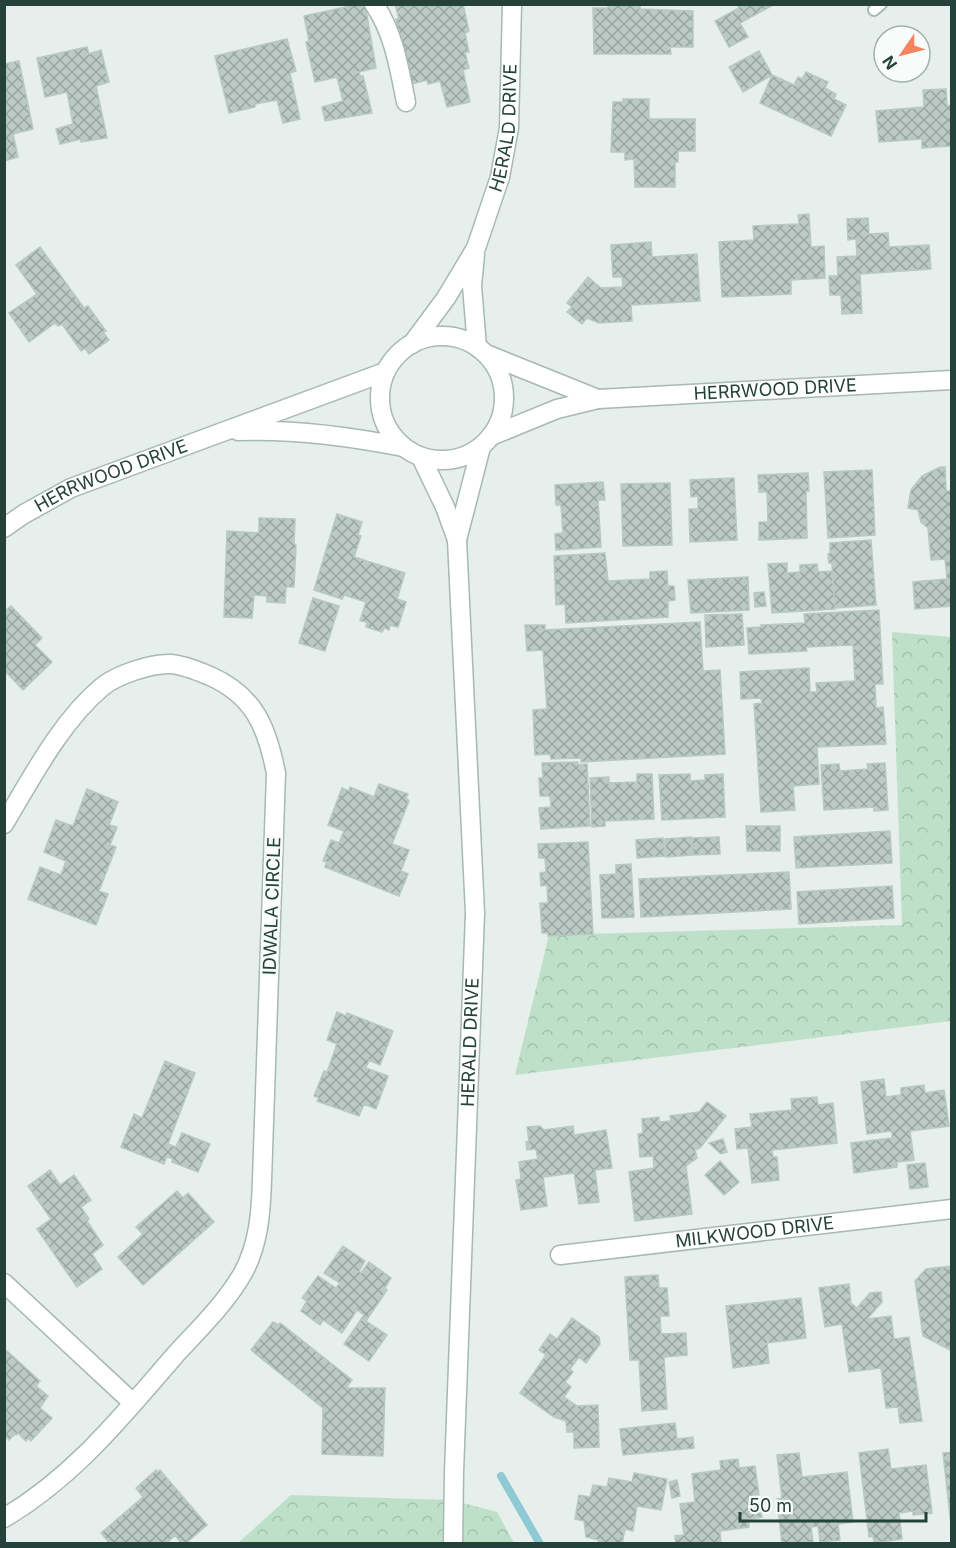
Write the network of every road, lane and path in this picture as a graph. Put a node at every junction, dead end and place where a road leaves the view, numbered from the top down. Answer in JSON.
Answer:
{"nodes":[{"id":1,"x":374,"y":4,"type":"edge"},
{"id":2,"x":512,"y":4,"type":"edge"},
{"id":3,"x":406,"y":102,"type":"dead end"},
{"id":4,"x":476,"y":248,"type":"junction"},
{"id":5,"x":412,"y":344,"type":"junction"},
{"id":6,"x":481,"y":351,"type":"junction"},
{"id":7,"x":385,"y":372,"type":"junction"},
{"id":8,"x":951,"y":380,"type":"edge"},
{"id":9,"x":598,"y":399,"type":"junction"},
{"id":10,"x":223,"y":431,"type":"junction"},
{"id":11,"x":486,"y":441,"type":"junction"},
{"id":12,"x":403,"y":447,"type":"junction"},
{"id":13,"x":421,"y":457,"type":"junction"},
{"id":14,"x":4,"y":528,"type":"edge"},
{"id":15,"x":457,"y":540,"type":"junction"},
{"id":16,"x":4,"y":824,"type":"edge"},
{"id":17,"x":951,"y":1209,"type":"edge"},
{"id":18,"x":560,"y":1255,"type":"dead end"},
{"id":19,"x":4,"y":1283,"type":"edge"},
{"id":20,"x":133,"y":1403,"type":"junction"},
{"id":21,"x":4,"y":1518,"type":"edge"},
{"id":22,"x":453,"y":1544,"type":"edge"}],
"edges":[{"from":1,"to":3,"type":"street"},
{"from":2,"to":4,"type":"street","name":"HERALD DRIVE"},
{"from":4,"to":5,"type":"street","name":"HERALD DRIVE"},
{"from":4,"to":6,"type":"street","name":"HERALD DRIVE"},
{"from":5,"to":6,"type":"street"},
{"from":5,"to":7,"type":"street"},
{"from":6,"to":9,"type":"street","name":"HERRWOOD DRIVE"},
{"from":6,"to":11,"type":"street"},
{"from":7,"to":10,"type":"street","name":"HERRWOOD DRIVE"},
{"from":7,"to":12,"type":"street"},
{"from":8,"to":9,"type":"street","name":"HERRWOOD DRIVE"},
{"from":9,"to":11,"type":"street","name":"HERRWOOD DRIVE"},
{"from":10,"to":12,"type":"street","name":"HERRWOOD DRIVE"},
{"from":10,"to":14,"type":"street","name":"HERRWOOD DRIVE"},
{"from":11,"to":13,"type":"street"},
{"from":11,"to":15,"type":"street","name":"HERALD DRIVE"},
{"from":12,"to":13,"type":"street"},
{"from":13,"to":15,"type":"street","name":"HERALD DRIVE"},
{"from":15,"to":22,"type":"street","name":"HERALD DRIVE"},
{"from":16,"to":20,"type":"street","name":"IDWALA CIRCLE"},
{"from":17,"to":18,"type":"street","name":"MILKWOOD DRIVE"},
{"from":19,"to":20,"type":"street"},
{"from":20,"to":21,"type":"street","name":"IDWALA CIRCLE"}]}
